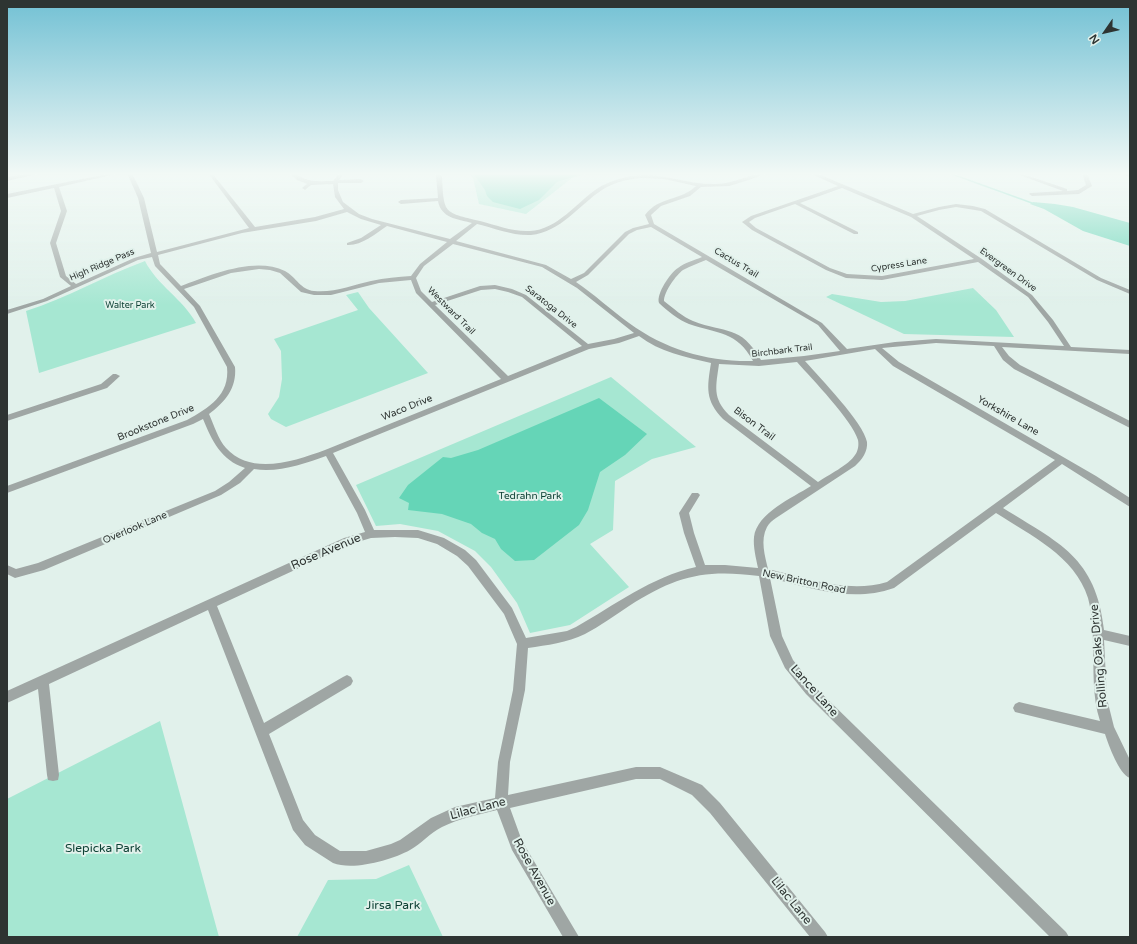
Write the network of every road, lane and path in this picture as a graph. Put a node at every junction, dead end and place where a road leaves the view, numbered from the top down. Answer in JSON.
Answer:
{"nodes":[{"id":1,"x":62,"y":217,"type":"edge"},
{"id":2,"x":145,"y":217,"type":"edge"},
{"id":3,"x":243,"y":217,"type":"edge"},
{"id":4,"x":323,"y":217,"type":"edge"},
{"id":5,"x":360,"y":217,"type":"edge"},
{"id":6,"x":455,"y":217,"type":"edge"},
{"id":7,"x":566,"y":217,"type":"edge"},
{"id":8,"x":649,"y":217,"type":"edge"},
{"id":9,"x":752,"y":217,"type":"edge"},
{"id":10,"x":824,"y":217,"type":"edge"},
{"id":11,"x":914,"y":217,"type":"edge"},
{"id":12,"x":996,"y":217,"type":"edge"},
{"id":13,"x":476,"y":222,"type":"junction"},
{"id":14,"x":386,"y":224,"type":"junction"},
{"id":15,"x":652,"y":225,"type":"junction"},
{"id":16,"x":252,"y":229,"type":"junction"},
{"id":17,"x":856,"y":233,"type":"dead end"},
{"id":18,"x":451,"y":241,"type":"junction"},
{"id":19,"x":350,"y":244,"type":"dead end"},
{"id":20,"x":154,"y":254,"type":"junction"},
{"id":21,"x":707,"y":257,"type":"junction"},
{"id":22,"x":980,"y":260,"type":"junction"},
{"id":23,"x":413,"y":278,"type":"junction"},
{"id":24,"x":570,"y":282,"type":"junction"},
{"id":25,"x":75,"y":286,"type":"junction"},
{"id":26,"x":179,"y":289,"type":"junction"},
{"id":27,"x":1130,"y":292,"type":"edge"},
{"id":28,"x":431,"y":304,"type":"junction"},
{"id":29,"x":7,"y":312,"type":"edge"},
{"id":30,"x":638,"y":334,"type":"junction"},
{"id":31,"x":996,"y":344,"type":"junction"},
{"id":32,"x":877,"y":347,"type":"junction"},
{"id":33,"x":587,"y":348,"type":"junction"},
{"id":34,"x":1069,"y":349,"type":"junction"},
{"id":35,"x":845,"y":352,"type":"junction"},
{"id":36,"x":1130,"y":352,"type":"edge"},
{"id":37,"x":799,"y":359,"type":"junction"},
{"id":38,"x":715,"y":362,"type":"junction"},
{"id":39,"x":760,"y":364,"type":"junction"},
{"id":40,"x":116,"y":376,"type":"dead end"},
{"id":41,"x":507,"y":380,"type":"junction"},
{"id":42,"x":205,"y":414,"type":"junction"},
{"id":43,"x":7,"y":418,"type":"edge"},
{"id":44,"x":1130,"y":425,"type":"edge"},
{"id":45,"x":328,"y":452,"type":"junction"},
{"id":46,"x":1062,"y":460,"type":"junction"},
{"id":47,"x":253,"y":465,"type":"junction"},
{"id":48,"x":817,"y":486,"type":"junction"},
{"id":49,"x":7,"y":490,"type":"edge"},
{"id":50,"x":695,"y":495,"type":"dead end"},
{"id":51,"x":1130,"y":503,"type":"edge"},
{"id":52,"x":996,"y":508,"type":"junction"},
{"id":53,"x":371,"y":534,"type":"junction"},
{"id":54,"x":702,"y":570,"type":"junction"},
{"id":55,"x":8,"y":571,"type":"edge"},
{"id":56,"x":764,"y":573,"type":"junction"},
{"id":57,"x":211,"y":604,"type":"junction"},
{"id":58,"x":1098,"y":634,"type":"junction"},
{"id":59,"x":1130,"y":641,"type":"edge"},
{"id":60,"x":523,"y":644,"type":"junction"},
{"id":61,"x":42,"y":681,"type":"junction"},
{"id":62,"x":348,"y":681,"type":"dead end"},
{"id":63,"x":7,"y":697,"type":"edge"},
{"id":64,"x":1019,"y":708,"type":"dead end"},
{"id":65,"x":1108,"y":729,"type":"junction"},
{"id":66,"x":261,"y":732,"type":"junction"},
{"id":67,"x":1130,"y":772,"type":"edge"},
{"id":68,"x":53,"y":775,"type":"dead end"},
{"id":69,"x":501,"y":802,"type":"junction"},
{"id":70,"x":571,"y":937,"type":"edge"},
{"id":71,"x":820,"y":937,"type":"edge"},
{"id":72,"x":1061,"y":937,"type":"edge"}],
"edges":[{"from":1,"to":25,"type":"street"},
{"from":2,"to":20,"type":"street","name":"Brookstone Drive"},
{"from":3,"to":16,"type":"street"},
{"from":4,"to":16,"type":"street","name":"High Ridge Pass"},
{"from":5,"to":14,"type":"street","name":"Birchbark Trail"},
{"from":6,"to":13,"type":"street"},
{"from":7,"to":13,"type":"street"},
{"from":8,"to":15,"type":"street"},
{"from":9,"to":22,"type":"street","name":"Cypress Lane"},
{"from":10,"to":17,"type":"street"},
{"from":11,"to":22,"type":"street","name":"Evergreen Drive"},
{"from":12,"to":27,"type":"street"},
{"from":13,"to":18,"type":"street"},
{"from":14,"to":18,"type":"street","name":"Birchbark Trail"},
{"from":14,"to":19,"type":"street"},
{"from":15,"to":21,"type":"street","name":"Cactus Trail"},
{"from":15,"to":24,"type":"street"},
{"from":16,"to":20,"type":"street","name":"High Ridge Pass"},
{"from":18,"to":23,"type":"street"},
{"from":18,"to":24,"type":"street","name":"Birchbark Trail"},
{"from":20,"to":25,"type":"street","name":"High Ridge Pass"},
{"from":20,"to":26,"type":"street","name":"Brookstone Drive"},
{"from":21,"to":35,"type":"street","name":"Cactus Trail"},
{"from":21,"to":39,"type":"street"},
{"from":22,"to":34,"type":"street","name":"Evergreen Drive"},
{"from":23,"to":26,"type":"street"},
{"from":23,"to":28,"type":"street","name":"Westward Trail"},
{"from":24,"to":30,"type":"street","name":"Birchbark Trail"},
{"from":25,"to":29,"type":"street","name":"High Ridge Pass"},
{"from":26,"to":42,"type":"street","name":"Brookstone Drive"},
{"from":28,"to":33,"type":"street","name":"Saratoga Drive"},
{"from":28,"to":41,"type":"street","name":"Westward Trail"},
{"from":30,"to":33,"type":"street","name":"Waco Drive"},
{"from":30,"to":38,"type":"street","name":"Birchbark Trail"},
{"from":31,"to":32,"type":"street","name":"Birchbark Trail"},
{"from":31,"to":34,"type":"street","name":"Birchbark Trail"},
{"from":31,"to":44,"type":"street"},
{"from":32,"to":35,"type":"street","name":"Birchbark Trail"},
{"from":32,"to":46,"type":"street","name":"Yorkshire Lane"},
{"from":33,"to":41,"type":"street","name":"Waco Drive"},
{"from":34,"to":36,"type":"street","name":"Birchbark Trail"},
{"from":35,"to":37,"type":"street","name":"Birchbark Trail"},
{"from":37,"to":39,"type":"street","name":"Birchbark Trail"},
{"from":37,"to":48,"type":"street","name":"Lance Lane"},
{"from":38,"to":39,"type":"street","name":"Birchbark Trail"},
{"from":38,"to":48,"type":"street","name":"Bison Trail"},
{"from":40,"to":43,"type":"street"},
{"from":41,"to":45,"type":"street","name":"Waco Drive"},
{"from":42,"to":47,"type":"street","name":"Waco Drive"},
{"from":42,"to":49,"type":"street","name":"Brookstone Drive"},
{"from":45,"to":47,"type":"street","name":"Waco Drive"},
{"from":45,"to":53,"type":"street"},
{"from":46,"to":51,"type":"street","name":"Yorkshire Lane"},
{"from":46,"to":52,"type":"street","name":"New Britton Road"},
{"from":47,"to":55,"type":"street","name":"Overlook Lane"},
{"from":48,"to":56,"type":"street","name":"Lance Lane"},
{"from":50,"to":54,"type":"street"},
{"from":52,"to":56,"type":"street","name":"New Britton Road"},
{"from":52,"to":58,"type":"street","name":"Rolling Oaks Drive"},
{"from":53,"to":57,"type":"street","name":"Rose Avenue"},
{"from":53,"to":60,"type":"street","name":"Rose Avenue"},
{"from":54,"to":56,"type":"street","name":"New Britton Road"},
{"from":54,"to":60,"type":"street","name":"New Britton Road"},
{"from":56,"to":72,"type":"street","name":"Lance Lane"},
{"from":57,"to":61,"type":"street","name":"Rose Avenue"},
{"from":57,"to":66,"type":"street","name":"Lilac Lane"},
{"from":58,"to":59,"type":"street"},
{"from":58,"to":65,"type":"street","name":"Rolling Oaks Drive"},
{"from":60,"to":69,"type":"street","name":"Rose Avenue"},
{"from":61,"to":63,"type":"street","name":"Rose Avenue"},
{"from":61,"to":68,"type":"street"},
{"from":62,"to":66,"type":"street"},
{"from":64,"to":65,"type":"street"},
{"from":65,"to":67,"type":"street","name":"Rolling Oaks Drive"},
{"from":66,"to":69,"type":"street","name":"Lilac Lane"},
{"from":69,"to":70,"type":"street","name":"Rose Avenue"},
{"from":69,"to":71,"type":"street","name":"Lilac Lane"}]}
